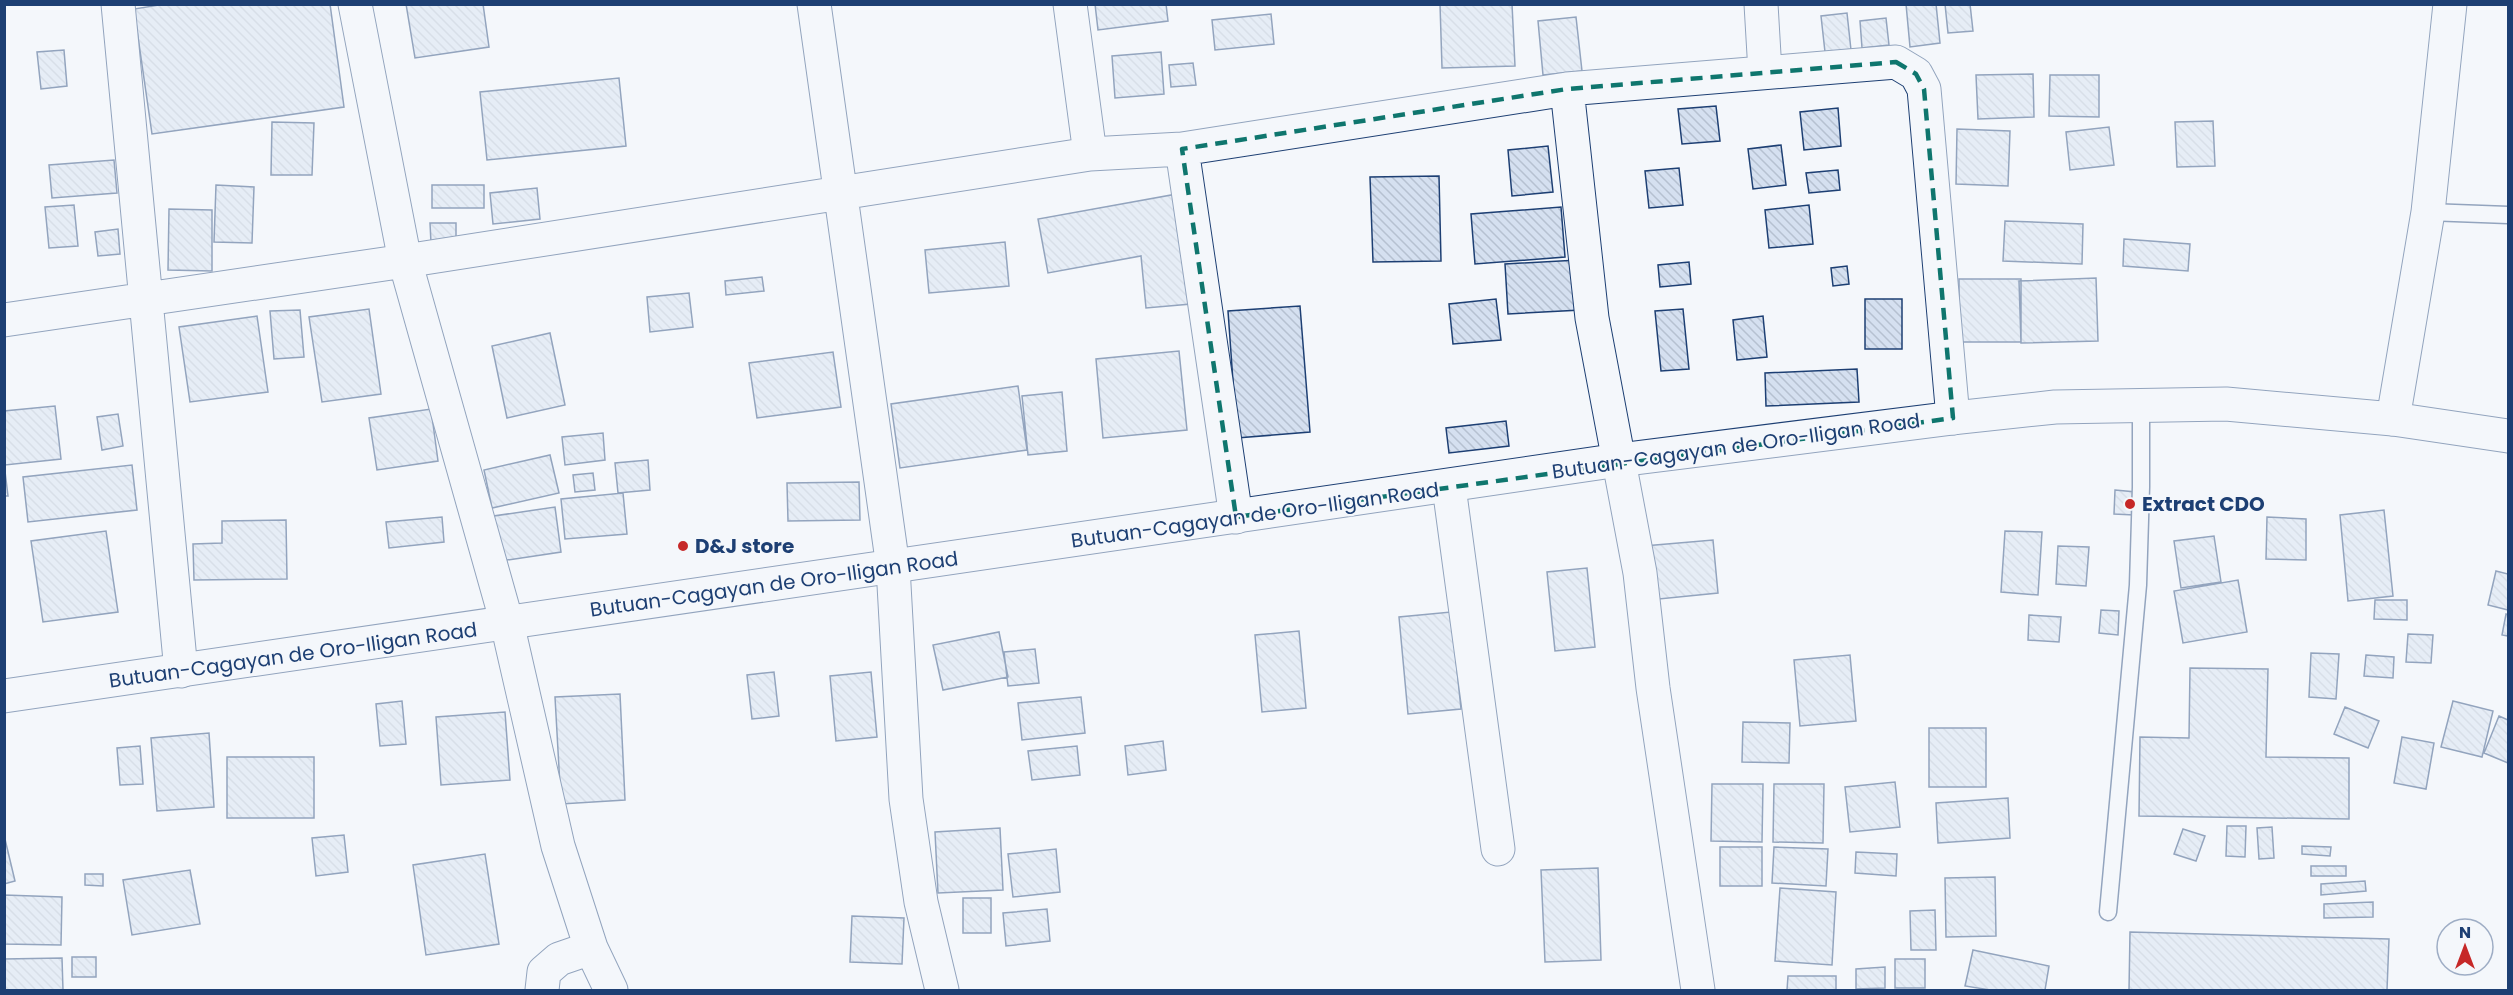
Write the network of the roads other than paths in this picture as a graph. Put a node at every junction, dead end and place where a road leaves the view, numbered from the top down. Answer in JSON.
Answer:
{"nodes":[{"id":1,"x":118,"y":4,"type":"edge"},
{"id":2,"x":355,"y":4,"type":"edge"},
{"id":3,"x":814,"y":4,"type":"edge"},
{"id":4,"x":1070,"y":4,"type":"edge"},
{"id":5,"x":1761,"y":4,"type":"edge"},
{"id":6,"x":2450,"y":4,"type":"edge"},
{"id":7,"x":1765,"y":72,"type":"junction"},
{"id":8,"x":1567,"y":89,"type":"junction"},
{"id":9,"x":1182,"y":149,"type":"junction"},
{"id":10,"x":1090,"y":154,"type":"junction"},
{"id":11,"x":840,"y":193,"type":"junction"},
{"id":12,"x":2428,"y":212,"type":"junction"},
{"id":13,"x":2508,"y":215,"type":"edge"},
{"id":14,"x":405,"y":261,"type":"junction"},
{"id":15,"x":146,"y":300,"type":"junction"},
{"id":16,"x":4,"y":320,"type":"edge"},
{"id":17,"x":2141,"y":406,"type":"junction"},
{"id":18,"x":1953,"y":418,"type":"junction"},
{"id":19,"x":2392,"y":419,"type":"junction"},
{"id":20,"x":2508,"y":436,"type":"edge"},
{"id":21,"x":1619,"y":460,"type":"junction"},
{"id":22,"x":1449,"y":487,"type":"junction"},
{"id":23,"x":1236,"y":517,"type":"junction"},
{"id":24,"x":893,"y":567,"type":"junction"},
{"id":25,"x":507,"y":623,"type":"junction"},
{"id":26,"x":181,"y":671,"type":"junction"},
{"id":27,"x":4,"y":696,"type":"edge"},
{"id":28,"x":1498,"y":849,"type":"dead end"},
{"id":29,"x":2108,"y":912,"type":"dead end"},
{"id":30,"x":591,"y":948,"type":"junction"},
{"id":31,"x":542,"y":990,"type":"edge"},
{"id":32,"x":610,"y":990,"type":"edge"},
{"id":33,"x":942,"y":990,"type":"edge"},
{"id":34,"x":1698,"y":990,"type":"edge"}],
"edges":[{"from":1,"to":15,"type":"main road"},
{"from":2,"to":14,"type":"main road"},
{"from":3,"to":11,"type":"main road"},
{"from":4,"to":10,"type":"main road"},
{"from":5,"to":7,"type":"main road"},
{"from":6,"to":12,"type":"main road"},
{"from":7,"to":8,"type":"main road"},
{"from":7,"to":18,"type":"main road"},
{"from":8,"to":9,"type":"main road"},
{"from":8,"to":21,"type":"main road"},
{"from":9,"to":10,"type":"main road"},
{"from":9,"to":23,"type":"main road"},
{"from":10,"to":11,"type":"main road"},
{"from":11,"to":14,"type":"main road"},
{"from":11,"to":24,"type":"main road"},
{"from":12,"to":13,"type":"lane"},
{"from":12,"to":19,"type":"main road"},
{"from":14,"to":15,"type":"main road"},
{"from":14,"to":25,"type":"main road"},
{"from":15,"to":16,"type":"main road"},
{"from":15,"to":26,"type":"main road"},
{"from":17,"to":18,"type":"main road","name":"Butuan-Cagayan de Oro-Iligan Road"},
{"from":17,"to":19,"type":"main road","name":"Butuan-Cagayan de Oro-Iligan Road"},
{"from":17,"to":29,"type":"lane"},
{"from":18,"to":21,"type":"main road","name":"Butuan-Cagayan de Oro-Iligan Road"},
{"from":19,"to":20,"type":"main road","name":"Butuan-Cagayan de Oro-Iligan Road"},
{"from":21,"to":22,"type":"main road","name":"Butuan-Cagayan de Oro-Iligan Road"},
{"from":21,"to":34,"type":"main road"},
{"from":22,"to":23,"type":"main road","name":"Butuan-Cagayan de Oro-Iligan Road"},
{"from":22,"to":28,"type":"main road"},
{"from":23,"to":24,"type":"main road","name":"Butuan-Cagayan de Oro-Iligan Road"},
{"from":24,"to":25,"type":"main road","name":"Butuan-Cagayan de Oro-Iligan Road"},
{"from":24,"to":33,"type":"main road"},
{"from":25,"to":26,"type":"main road","name":"Butuan-Cagayan de Oro-Iligan Road"},
{"from":25,"to":30,"type":"main road"},
{"from":26,"to":27,"type":"main road","name":"Butuan-Cagayan de Oro-Iligan Road"},
{"from":30,"to":31,"type":"main road"},
{"from":30,"to":32,"type":"main road"}]}
